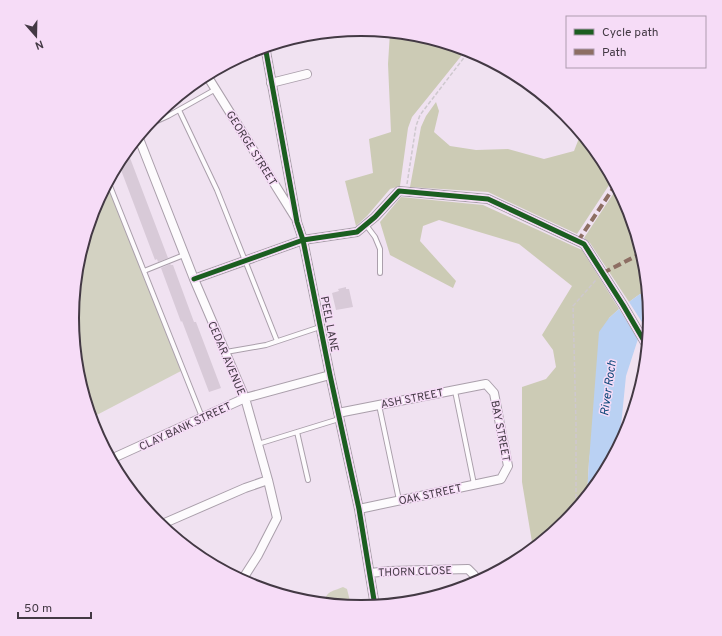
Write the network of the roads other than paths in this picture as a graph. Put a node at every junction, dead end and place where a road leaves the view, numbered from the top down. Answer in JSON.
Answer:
{"nodes":[{"id":1,"x":266,"y":52,"type":"edge"},
{"id":2,"x":307,"y":74,"type":"dead end"},
{"id":3,"x":210,"y":80,"type":"edge"},
{"id":4,"x":271,"y":83,"type":"junction"},
{"id":5,"x":216,"y":89,"type":"junction"},
{"id":6,"x":179,"y":110,"type":"junction"},
{"id":7,"x":163,"y":118,"type":"edge"},
{"id":8,"x":140,"y":142,"type":"edge"},
{"id":9,"x":111,"y":188,"type":"edge"},
{"id":10,"x":297,"y":222,"type":"junction"},
{"id":11,"x":366,"y":225,"type":"junction"},
{"id":12,"x":303,"y":240,"type":"junction"},
{"id":13,"x":184,"y":255,"type":"junction"},
{"id":14,"x":244,"y":260,"type":"junction"},
{"id":15,"x":144,"y":271,"type":"junction"},
{"id":16,"x":380,"y":273,"type":"dead end"},
{"id":17,"x":194,"y":278,"type":"junction"},
{"id":18,"x":320,"y":327,"type":"junction"},
{"id":19,"x":642,"y":337,"type":"edge"},
{"id":20,"x":277,"y":341,"type":"junction"},
{"id":21,"x":225,"y":352,"type":"junction"},
{"id":22,"x":330,"y":375,"type":"junction"},
{"id":23,"x":486,"y":384,"type":"joint"},
{"id":24,"x":454,"y":390,"type":"junction"},
{"id":25,"x":245,"y":398,"type":"junction"},
{"id":26,"x":379,"y":405,"type":"junction"},
{"id":27,"x":339,"y":416,"type":"junction"},
{"id":28,"x":202,"y":418,"type":"junction"},
{"id":29,"x":297,"y":432,"type":"junction"},
{"id":30,"x":258,"y":444,"type":"junction"},
{"id":31,"x":116,"y":457,"type":"edge"},
{"id":32,"x":501,"y":479,"type":"joint"},
{"id":33,"x":268,"y":480,"type":"junction"},
{"id":34,"x":308,"y":480,"type":"dead end"},
{"id":35,"x":474,"y":484,"type":"junction"},
{"id":36,"x":400,"y":500,"type":"junction"},
{"id":37,"x":359,"y":509,"type":"junction"},
{"id":38,"x":167,"y":522,"type":"edge"},
{"id":39,"x":370,"y":572,"type":"junction"},
{"id":40,"x":245,"y":575,"type":"edge"},
{"id":41,"x":474,"y":576,"type":"edge"},
{"id":42,"x":374,"y":599,"type":"edge"}],
"edges":[{"from":1,"to":4,"type":"street","name":"PEEL LANE"},
{"from":2,"to":4,"type":"street"},
{"from":3,"to":5,"type":"street","name":"GEORGE STREET"},
{"from":4,"to":10,"type":"street","name":"PEEL LANE"},
{"from":5,"to":6,"type":"lane"},
{"from":5,"to":10,"type":"street","name":"GEORGE STREET"},
{"from":6,"to":7,"type":"lane"},
{"from":6,"to":14,"type":"lane"},
{"from":8,"to":13,"type":"street","name":"CEDAR AVENUE"},
{"from":9,"to":15,"type":"lane"},
{"from":10,"to":12,"type":"street","name":"PEEL LANE"},
{"from":11,"to":12,"type":"street"},
{"from":11,"to":16,"type":"lane"},
{"from":11,"to":19,"type":"street"},
{"from":12,"to":14,"type":"street"},
{"from":12,"to":18,"type":"street","name":"PEEL LANE"},
{"from":13,"to":15,"type":"lane"},
{"from":13,"to":17,"type":"street","name":"CEDAR AVENUE"},
{"from":14,"to":17,"type":"street"},
{"from":14,"to":20,"type":"lane"},
{"from":15,"to":28,"type":"lane"},
{"from":17,"to":21,"type":"street","name":"CEDAR AVENUE"},
{"from":18,"to":20,"type":"lane"},
{"from":18,"to":22,"type":"street","name":"PEEL LANE"},
{"from":20,"to":21,"type":"lane"},
{"from":21,"to":25,"type":"street","name":"CEDAR AVENUE"},
{"from":22,"to":25,"type":"street","name":"CLAY BANK STREET"},
{"from":22,"to":27,"type":"street","name":"PEEL LANE"},
{"from":23,"to":24,"type":"street","name":"ASH STREET"},
{"from":23,"to":32,"type":"street","name":"BAY STREET"},
{"from":24,"to":26,"type":"street","name":"ASH STREET"},
{"from":24,"to":35,"type":"lane"},
{"from":25,"to":28,"type":"street","name":"CLAY BANK STREET"},
{"from":25,"to":30,"type":"street","name":"CEDAR AVENUE"},
{"from":26,"to":27,"type":"street","name":"ASH STREET"},
{"from":26,"to":36,"type":"lane"},
{"from":27,"to":29,"type":"lane"},
{"from":27,"to":37,"type":"street","name":"PEEL LANE"},
{"from":28,"to":31,"type":"street","name":"CLAY BANK STREET"},
{"from":29,"to":30,"type":"lane"},
{"from":29,"to":34,"type":"lane"},
{"from":30,"to":33,"type":"street","name":"CEDAR AVENUE"},
{"from":32,"to":35,"type":"street","name":"OAK STREET"},
{"from":33,"to":38,"type":"street"},
{"from":33,"to":40,"type":"street","name":"CEDAR AVENUE"},
{"from":35,"to":36,"type":"street","name":"OAK STREET"},
{"from":36,"to":37,"type":"street","name":"OAK STREET"},
{"from":37,"to":39,"type":"street","name":"PEEL LANE"},
{"from":39,"to":41,"type":"street","name":"THORN CLOSE"},
{"from":39,"to":42,"type":"street","name":"PEEL LANE"}]}
